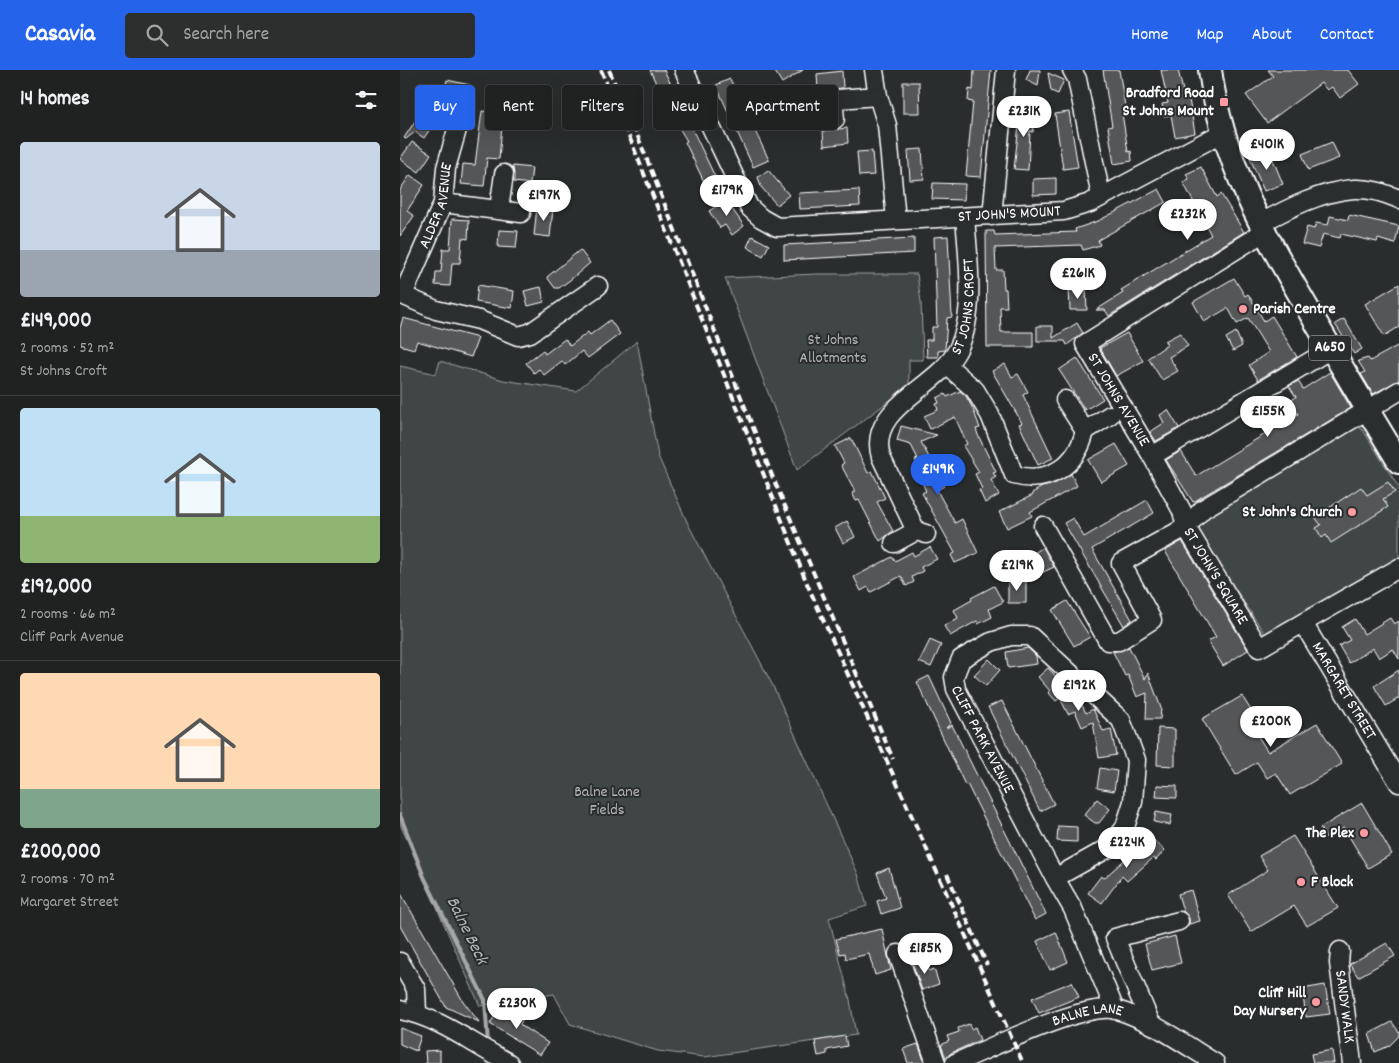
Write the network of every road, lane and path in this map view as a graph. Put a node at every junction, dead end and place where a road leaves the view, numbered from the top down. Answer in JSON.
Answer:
{"nodes":[{"id":1,"x":874,"y":70,"type":"edge"},
{"id":2,"x":1006,"y":70,"type":"edge"},
{"id":3,"x":1072,"y":70,"type":"edge"},
{"id":4,"x":1210,"y":70,"type":"edge"},
{"id":5,"x":686,"y":71,"type":"edge"},
{"id":6,"x":878,"y":96,"type":"junction"},
{"id":7,"x":838,"y":99,"type":"edge"},
{"id":8,"x":452,"y":130,"type":"edge"},
{"id":9,"x":1222,"y":133,"type":"junction"},
{"id":10,"x":504,"y":174,"type":"dead end"},
{"id":11,"x":1101,"y":196,"type":"junction"},
{"id":12,"x":1399,"y":199,"type":"edge"},
{"id":13,"x":442,"y":203,"type":"junction"},
{"id":14,"x":499,"y":209,"type":"junction"},
{"id":15,"x":521,"y":213,"type":"dead end"},
{"id":16,"x":992,"y":216,"type":"junction"},
{"id":17,"x":965,"y":217,"type":"junction"},
{"id":18,"x":896,"y":220,"type":"junction"},
{"id":19,"x":1261,"y":228,"type":"junction"},
{"id":20,"x":598,"y":286,"type":"dead end"},
{"id":21,"x":401,"y":294,"type":"edge"},
{"id":22,"x":1331,"y":349,"type":"junction"},
{"id":23,"x":948,"y":366,"type":"junction"},
{"id":24,"x":1399,"y":391,"type":"edge"},
{"id":25,"x":1064,"y":400,"type":"dead end"},
{"id":26,"x":1368,"y":410,"type":"junction"},
{"id":27,"x":1110,"y":416,"type":"dead end"},
{"id":28,"x":1085,"y":431,"type":"junction"},
{"id":29,"x":1152,"y":456,"type":"junction"},
{"id":30,"x":1399,"y":462,"type":"edge"},
{"id":31,"x":1043,"y":526,"type":"dead end"},
{"id":32,"x":1186,"y":527,"type":"junction"},
{"id":33,"x":894,"y":543,"type":"dead end"},
{"id":34,"x":1399,"y":568,"type":"edge"},
{"id":35,"x":1303,"y":623,"type":"junction"},
{"id":36,"x":1399,"y":783,"type":"edge"},
{"id":37,"x":1055,"y":878,"type":"junction"},
{"id":38,"x":1179,"y":921,"type":"dead end"},
{"id":39,"x":1340,"y":951,"type":"dead end"},
{"id":40,"x":898,"y":954,"type":"dead end"},
{"id":41,"x":400,"y":962,"type":"edge"},
{"id":42,"x":1116,"y":1010,"type":"junction"},
{"id":43,"x":409,"y":1012,"type":"edge"},
{"id":44,"x":1150,"y":1024,"type":"junction"},
{"id":45,"x":504,"y":1061,"type":"edge"},
{"id":46,"x":1208,"y":1061,"type":"edge"},
{"id":47,"x":936,"y":1063,"type":"edge"},
{"id":48,"x":955,"y":1063,"type":"edge"},
{"id":49,"x":1352,"y":1063,"type":"edge"}],
"edges":[{"from":1,"to":6,"type":"street"},
{"from":2,"to":16,"type":"street"},
{"from":3,"to":11,"type":"street"},
{"from":4,"to":9,"type":"main road","number":"A650"},
{"from":5,"to":18,"type":"street","name":"ST JOHN'S MOUNT"},
{"from":6,"to":7,"type":"street"},
{"from":6,"to":18,"type":"street"},
{"from":8,"to":13,"type":"street","name":"ALDER AVENUE"},
{"from":9,"to":11,"type":"street","name":"ST JOHN'S MOUNT"},
{"from":9,"to":19,"type":"main road","number":"A650"},
{"from":10,"to":14,"type":"street"},
{"from":11,"to":16,"type":"street","name":"ST JOHN'S MOUNT"},
{"from":12,"to":19,"type":"street"},
{"from":13,"to":14,"type":"street"},
{"from":13,"to":21,"type":"street","name":"ALDER AVENUE"},
{"from":14,"to":15,"type":"street"},
{"from":16,"to":17,"type":"street","name":"ST JOHN'S MOUNT"},
{"from":17,"to":18,"type":"street","name":"ST JOHN'S MOUNT"},
{"from":17,"to":23,"type":"street","name":"ST JOHNS CROFT"},
{"from":19,"to":22,"type":"main road","number":"A650"},
{"from":19,"to":29,"type":"street","name":"ST JOHNS AVENUE"},
{"from":20,"to":21,"type":"street"},
{"from":22,"to":26,"type":"main road","number":"A650"},
{"from":22,"to":29,"type":"street"},
{"from":23,"to":28,"type":"street"},
{"from":23,"to":33,"type":"street","name":"ST JOHNS CROFT"},
{"from":24,"to":26,"type":"street","name":"ST JOHN'S SQUARE"},
{"from":25,"to":28,"type":"street"},
{"from":26,"to":30,"type":"main road","number":"A650"},
{"from":26,"to":32,"type":"street","name":"ST JOHN'S SQUARE"},
{"from":27,"to":28,"type":"street"},
{"from":29,"to":32,"type":"street"},
{"from":31,"to":32,"type":"street"},
{"from":32,"to":35,"type":"street","name":"ST JOHN'S SQUARE"},
{"from":34,"to":35,"type":"street","name":"ST JOHN'S SQUARE"},
{"from":35,"to":36,"type":"street","name":"MARGARET STREET"},
{"from":37,"to":37,"type":"street","name":"CLIFF PARK AVENUE"},
{"from":37,"to":42,"type":"street","name":"CLIFF PARK AVENUE"},
{"from":38,"to":44,"type":"street"},
{"from":39,"to":49,"type":"street","name":"SANDY WALK"},
{"from":40,"to":47,"type":"street"},
{"from":41,"to":43,"type":"street"},
{"from":42,"to":44,"type":"street","name":"BALNE LANE"},
{"from":42,"to":48,"type":"street","name":"BALNE LANE"},
{"from":43,"to":45,"type":"street"},
{"from":44,"to":46,"type":"street","name":"BALNE LANE"}]}
